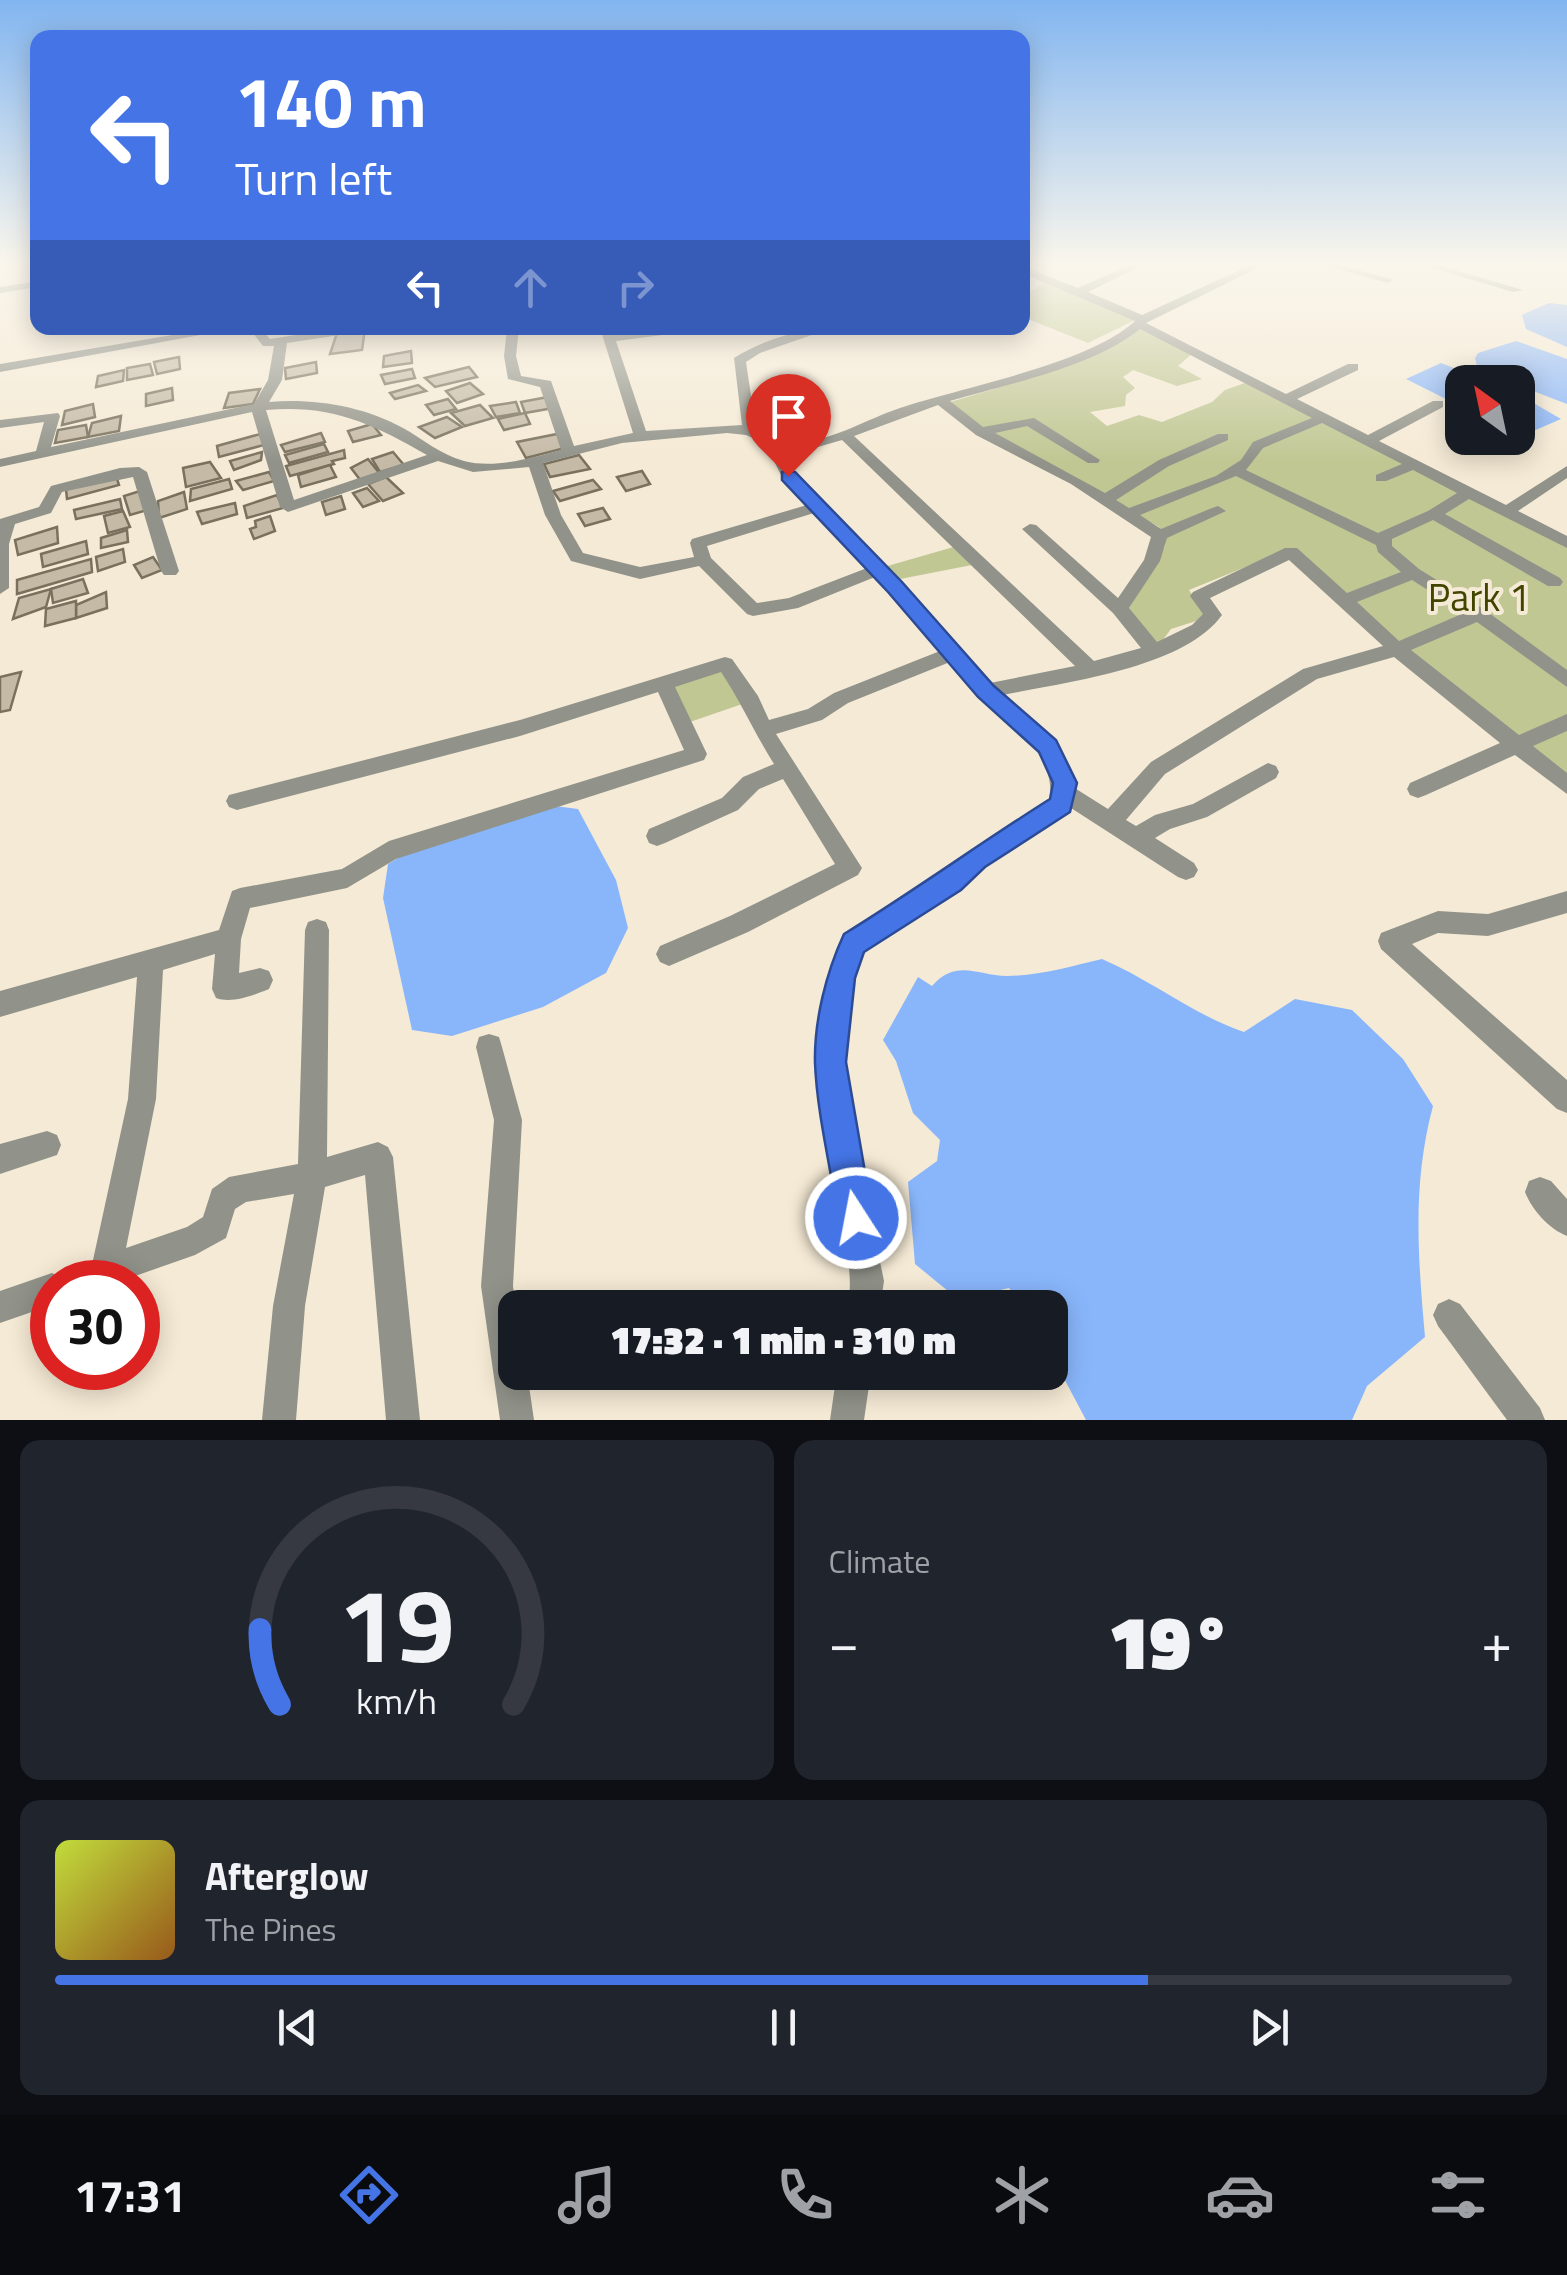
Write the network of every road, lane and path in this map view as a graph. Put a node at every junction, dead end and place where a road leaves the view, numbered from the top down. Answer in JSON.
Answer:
{"nodes":[{"id":1,"x":1130,"y":329,"type":"edge"},
{"id":2,"x":1154,"y":329,"type":"edge"},
{"id":3,"x":191,"y":335,"type":"edge"},
{"id":4,"x":258,"y":335,"type":"edge"},
{"id":5,"x":320,"y":335,"type":"edge"},
{"id":6,"x":512,"y":335,"type":"edge"},
{"id":7,"x":608,"y":335,"type":"edge"},
{"id":8,"x":804,"y":335,"type":"edge"},
{"id":9,"x":281,"y":342,"type":"junction"},
{"id":10,"x":1353,"y":367,"type":"dead end"},
{"id":11,"x":0,"y":368,"type":"edge"},
{"id":12,"x":940,"y":400,"type":"junction"},
{"id":13,"x":1285,"y":400,"type":"junction"},
{"id":14,"x":1438,"y":404,"type":"dead end"},
{"id":15,"x":258,"y":408,"type":"junction"},
{"id":16,"x":1322,"y":419,"type":"junction"},
{"id":17,"x":0,"y":424,"type":"edge"},
{"id":18,"x":749,"y":428,"type":"junction"},
{"id":19,"x":981,"y":432,"type":"junction"},
{"id":20,"x":130,"y":434,"type":"junction"},
{"id":21,"x":846,"y":436,"type":"junction"},
{"id":22,"x":640,"y":437,"type":"junction"},
{"id":23,"x":1223,"y":437,"type":"dead end"},
{"id":24,"x":1366,"y":442,"type":"junction"},
{"id":25,"x":784,"y":449,"type":"junction"},
{"id":26,"x":50,"y":452,"type":"junction"},
{"id":27,"x":569,"y":452,"type":"junction"},
{"id":28,"x":439,"y":456,"type":"junction"},
{"id":29,"x":534,"y":459,"type":"junction"},
{"id":30,"x":1092,"y":460,"type":"dead end"},
{"id":31,"x":0,"y":463,"type":"edge"},
{"id":32,"x":1413,"y":465,"type":"junction"},
{"id":33,"x":1235,"y":470,"type":"junction"},
{"id":34,"x":1567,"y":471,"type":"edge"},
{"id":35,"x":138,"y":472,"type":"junction"},
{"id":36,"x":1381,"y":478,"type":"dead end"},
{"id":37,"x":56,"y":489,"type":"junction"},
{"id":38,"x":1468,"y":493,"type":"junction"},
{"id":39,"x":1105,"y":500,"type":"junction"},
{"id":40,"x":819,"y":506,"type":"junction"},
{"id":41,"x":1218,"y":511,"type":"dead end"},
{"id":42,"x":1506,"y":512,"type":"junction"},
{"id":43,"x":1128,"y":514,"type":"junction"},
{"id":44,"x":1434,"y":514,"type":"junction"},
{"id":45,"x":4,"y":523,"type":"edge"},
{"id":46,"x":1030,"y":529,"type":"dead end"},
{"id":47,"x":1160,"y":535,"type":"junction"},
{"id":48,"x":1382,"y":542,"type":"junction"},
{"id":49,"x":1567,"y":543,"type":"edge"},
{"id":50,"x":703,"y":560,"type":"junction"},
{"id":51,"x":878,"y":569,"type":"junction"},
{"id":52,"x":170,"y":571,"type":"dead end"},
{"id":53,"x":1413,"y":573,"type":"junction"},
{"id":54,"x":1554,"y":582,"type":"dead end"},
{"id":55,"x":0,"y":588,"type":"edge"},
{"id":56,"x":1343,"y":600,"type":"junction"},
{"id":57,"x":1118,"y":609,"type":"junction"},
{"id":58,"x":1480,"y":614,"type":"junction"},
{"id":59,"x":1397,"y":649,"type":"junction"},
{"id":60,"x":1156,"y":652,"type":"junction"},
{"id":61,"x":953,"y":653,"type":"junction"},
{"id":62,"x":1088,"y":667,"type":"junction"},
{"id":63,"x":1564,"y":675,"type":"edge"},
{"id":64,"x":663,"y":683,"type":"junction"},
{"id":65,"x":986,"y":692,"type":"junction"},
{"id":66,"x":1567,"y":722,"type":"edge"},
{"id":67,"x":762,"y":730,"type":"junction"},
{"id":68,"x":1516,"y":744,"type":"junction"},
{"id":69,"x":787,"y":768,"type":"junction"},
{"id":70,"x":1268,"y":772,"type":"dead end"},
{"id":71,"x":1567,"y":785,"type":"edge"},
{"id":72,"x":1418,"y":789,"type":"dead end"},
{"id":73,"x":1064,"y":792,"type":"junction"},
{"id":74,"x":237,"y":801,"type":"dead end"},
{"id":75,"x":1110,"y":822,"type":"junction"},
{"id":76,"x":658,"y":836,"type":"dead end"},
{"id":77,"x":1136,"y":838,"type":"junction"},
{"id":78,"x":1186,"y":870,"type":"dead end"},
{"id":79,"x":1567,"y":902,"type":"edge"},
{"id":80,"x":318,"y":930,"type":"dead end"},
{"id":81,"x":228,"y":939,"type":"junction"},
{"id":82,"x":669,"y":954,"type":"dead end"},
{"id":83,"x":151,"y":961,"type":"junction"},
{"id":84,"x":260,"y":980,"type":"dead end"},
{"id":85,"x":0,"y":1004,"type":"edge"},
{"id":86,"x":489,"y":1048,"type":"dead end"},
{"id":87,"x":1567,"y":1099,"type":"edge"},
{"id":88,"x":47,"y":1145,"type":"dead end"},
{"id":89,"x":0,"y":1159,"type":"edge"},
{"id":90,"x":312,"y":1176,"type":"junction"},
{"id":91,"x":1540,"y":1192,"type":"dead end"},
{"id":92,"x":1567,"y":1221,"type":"edge"},
{"id":93,"x":108,"y":1260,"type":"edge"},
{"id":94,"x":139,"y":1260,"type":"edge"},
{"id":95,"x":867,"y":1290,"type":"edge"},
{"id":96,"x":30,"y":1297,"type":"edge"},
{"id":97,"x":0,"y":1307,"type":"edge"},
{"id":98,"x":1449,"y":1315,"type":"dead end"},
{"id":99,"x":851,"y":1390,"type":"edge"},
{"id":100,"x":279,"y":1420,"type":"edge"},
{"id":101,"x":403,"y":1420,"type":"edge"},
{"id":102,"x":517,"y":1420,"type":"edge"},
{"id":103,"x":847,"y":1420,"type":"edge"},
{"id":104,"x":1528,"y":1420,"type":"edge"}],
"edges":[{"from":1,"to":12,"type":"street"},
{"from":2,"to":13,"type":"street"},
{"from":3,"to":11,"type":"street"},
{"from":4,"to":9,"type":"street"},
{"from":5,"to":9,"type":"street"},
{"from":6,"to":27,"type":"street"},
{"from":7,"to":22,"type":"street"},
{"from":8,"to":18,"type":"street"},
{"from":9,"to":15,"type":"street"},
{"from":10,"to":13,"type":"street"},
{"from":12,"to":19,"type":"street"},
{"from":12,"to":21,"type":"street"},
{"from":13,"to":16,"type":"street"},
{"from":14,"to":24,"type":"street"},
{"from":15,"to":20,"type":"street"},
{"from":15,"to":28,"type":"street"},
{"from":15,"to":28,"type":"street"},
{"from":16,"to":24,"type":"street"},
{"from":16,"to":33,"type":"street"},
{"from":17,"to":26,"type":"street"},
{"from":18,"to":22,"type":"street"},
{"from":18,"to":25,"type":"street"},
{"from":19,"to":30,"type":"street"},
{"from":19,"to":39,"type":"street"},
{"from":20,"to":26,"type":"street"},
{"from":20,"to":35,"type":"street"},
{"from":21,"to":25,"type":"street"},
{"from":21,"to":62,"type":"street"},
{"from":22,"to":27,"type":"street"},
{"from":23,"to":39,"type":"street"},
{"from":24,"to":32,"type":"street"},
{"from":25,"to":40,"type":"street"},
{"from":26,"to":31,"type":"street"},
{"from":26,"to":37,"type":"street"},
{"from":27,"to":29,"type":"street"},
{"from":28,"to":29,"type":"street"},
{"from":29,"to":50,"type":"street"},
{"from":32,"to":36,"type":"street"},
{"from":32,"to":38,"type":"street"},
{"from":33,"to":43,"type":"street"},
{"from":33,"to":48,"type":"street"},
{"from":34,"to":42,"type":"street"},
{"from":35,"to":37,"type":"street"},
{"from":35,"to":52,"type":"street"},
{"from":37,"to":45,"type":"street"},
{"from":38,"to":42,"type":"street"},
{"from":38,"to":44,"type":"street"},
{"from":39,"to":43,"type":"street"},
{"from":40,"to":50,"type":"street"},
{"from":40,"to":51,"type":"street"},
{"from":41,"to":47,"type":"street"},
{"from":42,"to":49,"type":"street"},
{"from":43,"to":47,"type":"street"},
{"from":44,"to":48,"type":"street"},
{"from":44,"to":54,"type":"street"},
{"from":45,"to":55,"type":"street"},
{"from":46,"to":57,"type":"street"},
{"from":47,"to":57,"type":"street"},
{"from":48,"to":53,"type":"street"},
{"from":50,"to":51,"type":"street"},
{"from":51,"to":61,"type":"street"},
{"from":53,"to":56,"type":"street"},
{"from":53,"to":58,"type":"street"},
{"from":56,"to":59,"type":"street"},
{"from":56,"to":60,"type":"street"},
{"from":57,"to":60,"type":"street"},
{"from":58,"to":59,"type":"street"},
{"from":58,"to":63,"type":"street"},
{"from":59,"to":68,"type":"street"},
{"from":59,"to":75,"type":"street"},
{"from":60,"to":62,"type":"street"},
{"from":61,"to":65,"type":"street"},
{"from":61,"to":67,"type":"street"},
{"from":62,"to":65,"type":"street"},
{"from":64,"to":67,"type":"street"},
{"from":64,"to":74,"type":"street"},
{"from":64,"to":81,"type":"street"},
{"from":65,"to":73,"type":"street"},
{"from":66,"to":68,"type":"street"},
{"from":67,"to":69,"type":"street"},
{"from":68,"to":71,"type":"street"},
{"from":68,"to":72,"type":"street"},
{"from":69,"to":76,"type":"street"},
{"from":69,"to":82,"type":"street"},
{"from":70,"to":77,"type":"street"},
{"from":73,"to":75,"type":"street"},
{"from":73,"to":95,"type":"street"},
{"from":75,"to":77,"type":"street"},
{"from":77,"to":78,"type":"street"},
{"from":79,"to":87,"type":"street"},
{"from":80,"to":90,"type":"street"},
{"from":81,"to":83,"type":"street"},
{"from":81,"to":84,"type":"street"},
{"from":83,"to":85,"type":"street"},
{"from":83,"to":93,"type":"street"},
{"from":86,"to":102,"type":"street"},
{"from":88,"to":89,"type":"street"},
{"from":90,"to":94,"type":"street"},
{"from":90,"to":100,"type":"street"},
{"from":90,"to":101,"type":"street"},
{"from":91,"to":92,"type":"street"},
{"from":96,"to":97,"type":"street"},
{"from":98,"to":104,"type":"street"},
{"from":99,"to":103,"type":"street"}]}
